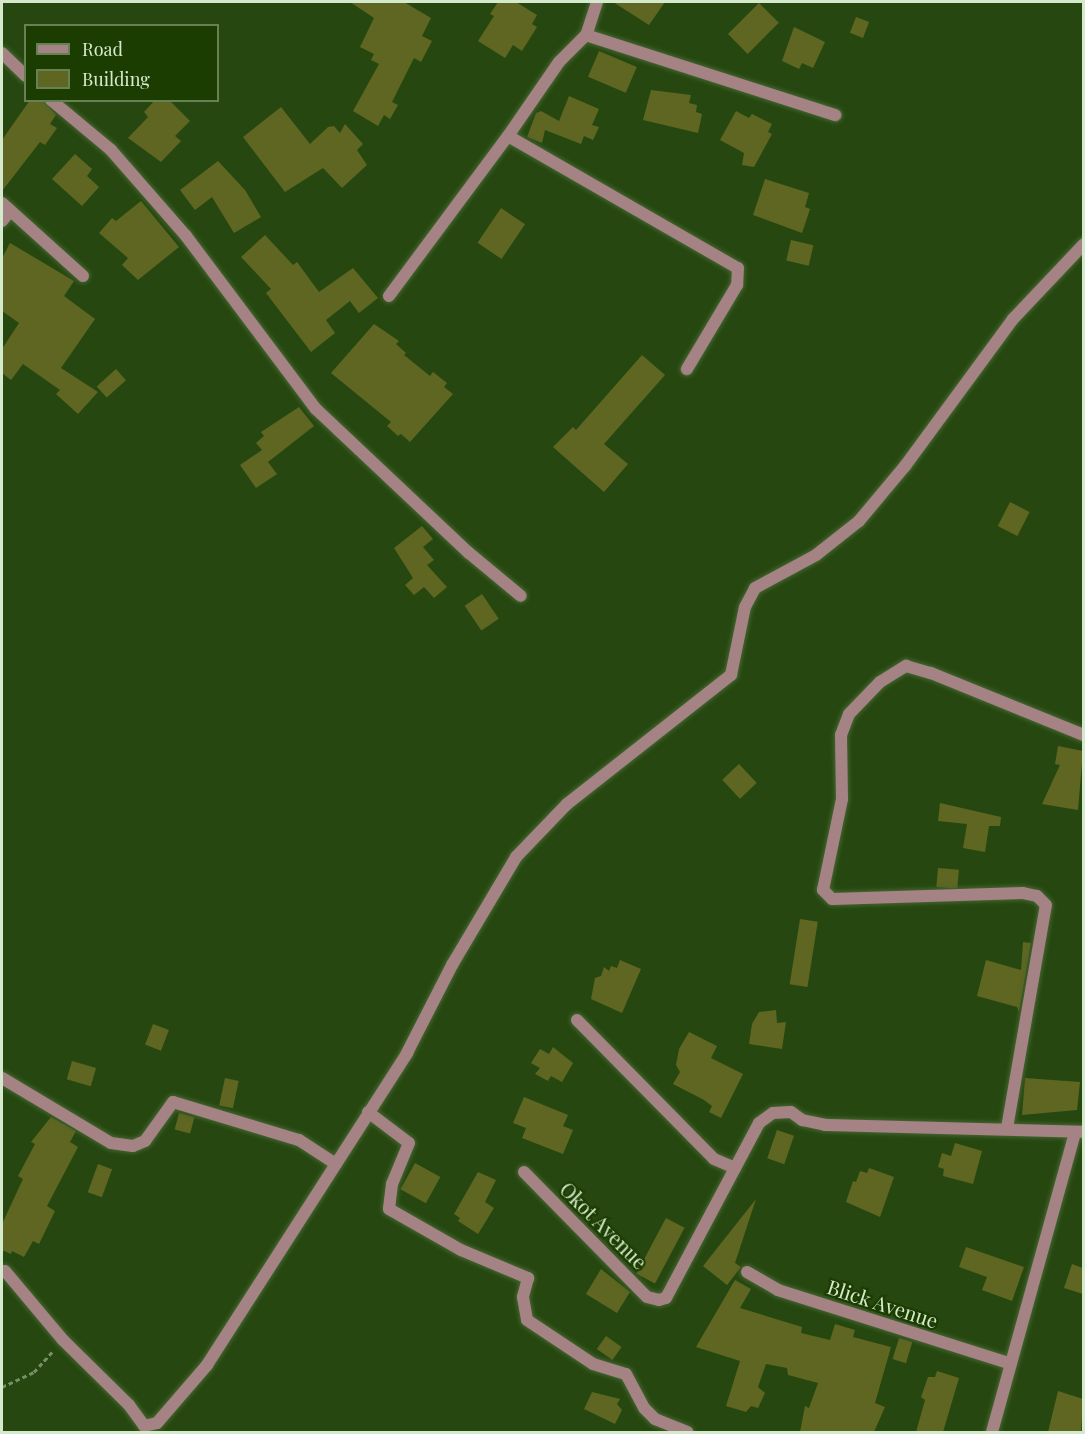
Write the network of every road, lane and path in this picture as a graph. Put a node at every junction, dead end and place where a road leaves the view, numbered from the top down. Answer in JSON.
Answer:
{"nodes":[{"id":1,"x":597,"y":2,"type":"edge"},
{"id":2,"x":586,"y":35,"type":"junction"},
{"id":3,"x":2,"y":54,"type":"edge"},
{"id":4,"x":24,"y":74,"type":"edge"},
{"id":5,"x":53,"y":102,"type":"edge"},
{"id":6,"x":835,"y":115,"type":"dead end"},
{"id":7,"x":508,"y":136,"type":"junction"},
{"id":8,"x":4,"y":211,"type":"edge"},
{"id":9,"x":1083,"y":244,"type":"edge"},
{"id":10,"x":82,"y":276,"type":"dead end"},
{"id":11,"x":389,"y":296,"type":"dead end"},
{"id":12,"x":687,"y":369,"type":"dead end"},
{"id":13,"x":521,"y":597,"type":"dead end"},
{"id":14,"x":1083,"y":735,"type":"edge"},
{"id":15,"x":576,"y":1020,"type":"dead end"},
{"id":16,"x":2,"y":1078,"type":"edge"},
{"id":17,"x":368,"y":1112,"type":"junction"},
{"id":18,"x":1007,"y":1128,"type":"junction"},
{"id":19,"x":1079,"y":1132,"type":"edge"},
{"id":20,"x":336,"y":1164,"type":"junction"},
{"id":21,"x":735,"y":1168,"type":"junction"},
{"id":22,"x":524,"y":1172,"type":"dead end"},
{"id":23,"x":5,"y":1271,"type":"dead end"},
{"id":24,"x":747,"y":1272,"type":"dead end"},
{"id":25,"x":63,"y":1340,"type":"junction"},
{"id":26,"x":1011,"y":1364,"type":"junction"},
{"id":27,"x":2,"y":1387,"type":"edge"},
{"id":28,"x":688,"y":1432,"type":"edge"},
{"id":29,"x":992,"y":1432,"type":"edge"}],
"edges":[{"from":1,"to":2,"type":"street"},
{"from":2,"to":6,"type":"street"},
{"from":2,"to":7,"type":"street"},
{"from":3,"to":4,"type":"street"},
{"from":5,"to":13,"type":"street"},
{"from":7,"to":11,"type":"street"},
{"from":7,"to":12,"type":"street"},
{"from":8,"to":10,"type":"street"},
{"from":9,"to":17,"type":"street"},
{"from":14,"to":18,"type":"street"},
{"from":15,"to":21,"type":"street"},
{"from":16,"to":20,"type":"street"},
{"from":17,"to":20,"type":"street"},
{"from":17,"to":28,"type":"street"},
{"from":18,"to":19,"type":"street"},
{"from":18,"to":21,"type":"street"},
{"from":19,"to":26,"type":"street"},
{"from":20,"to":25,"type":"street"},
{"from":21,"to":22,"type":"street","name":"Okot Avenue"},
{"from":23,"to":25,"type":"street"},
{"from":24,"to":26,"type":"street","name":"Blick Avenue"},
{"from":25,"to":27,"type":"path"},
{"from":26,"to":29,"type":"street"}]}
